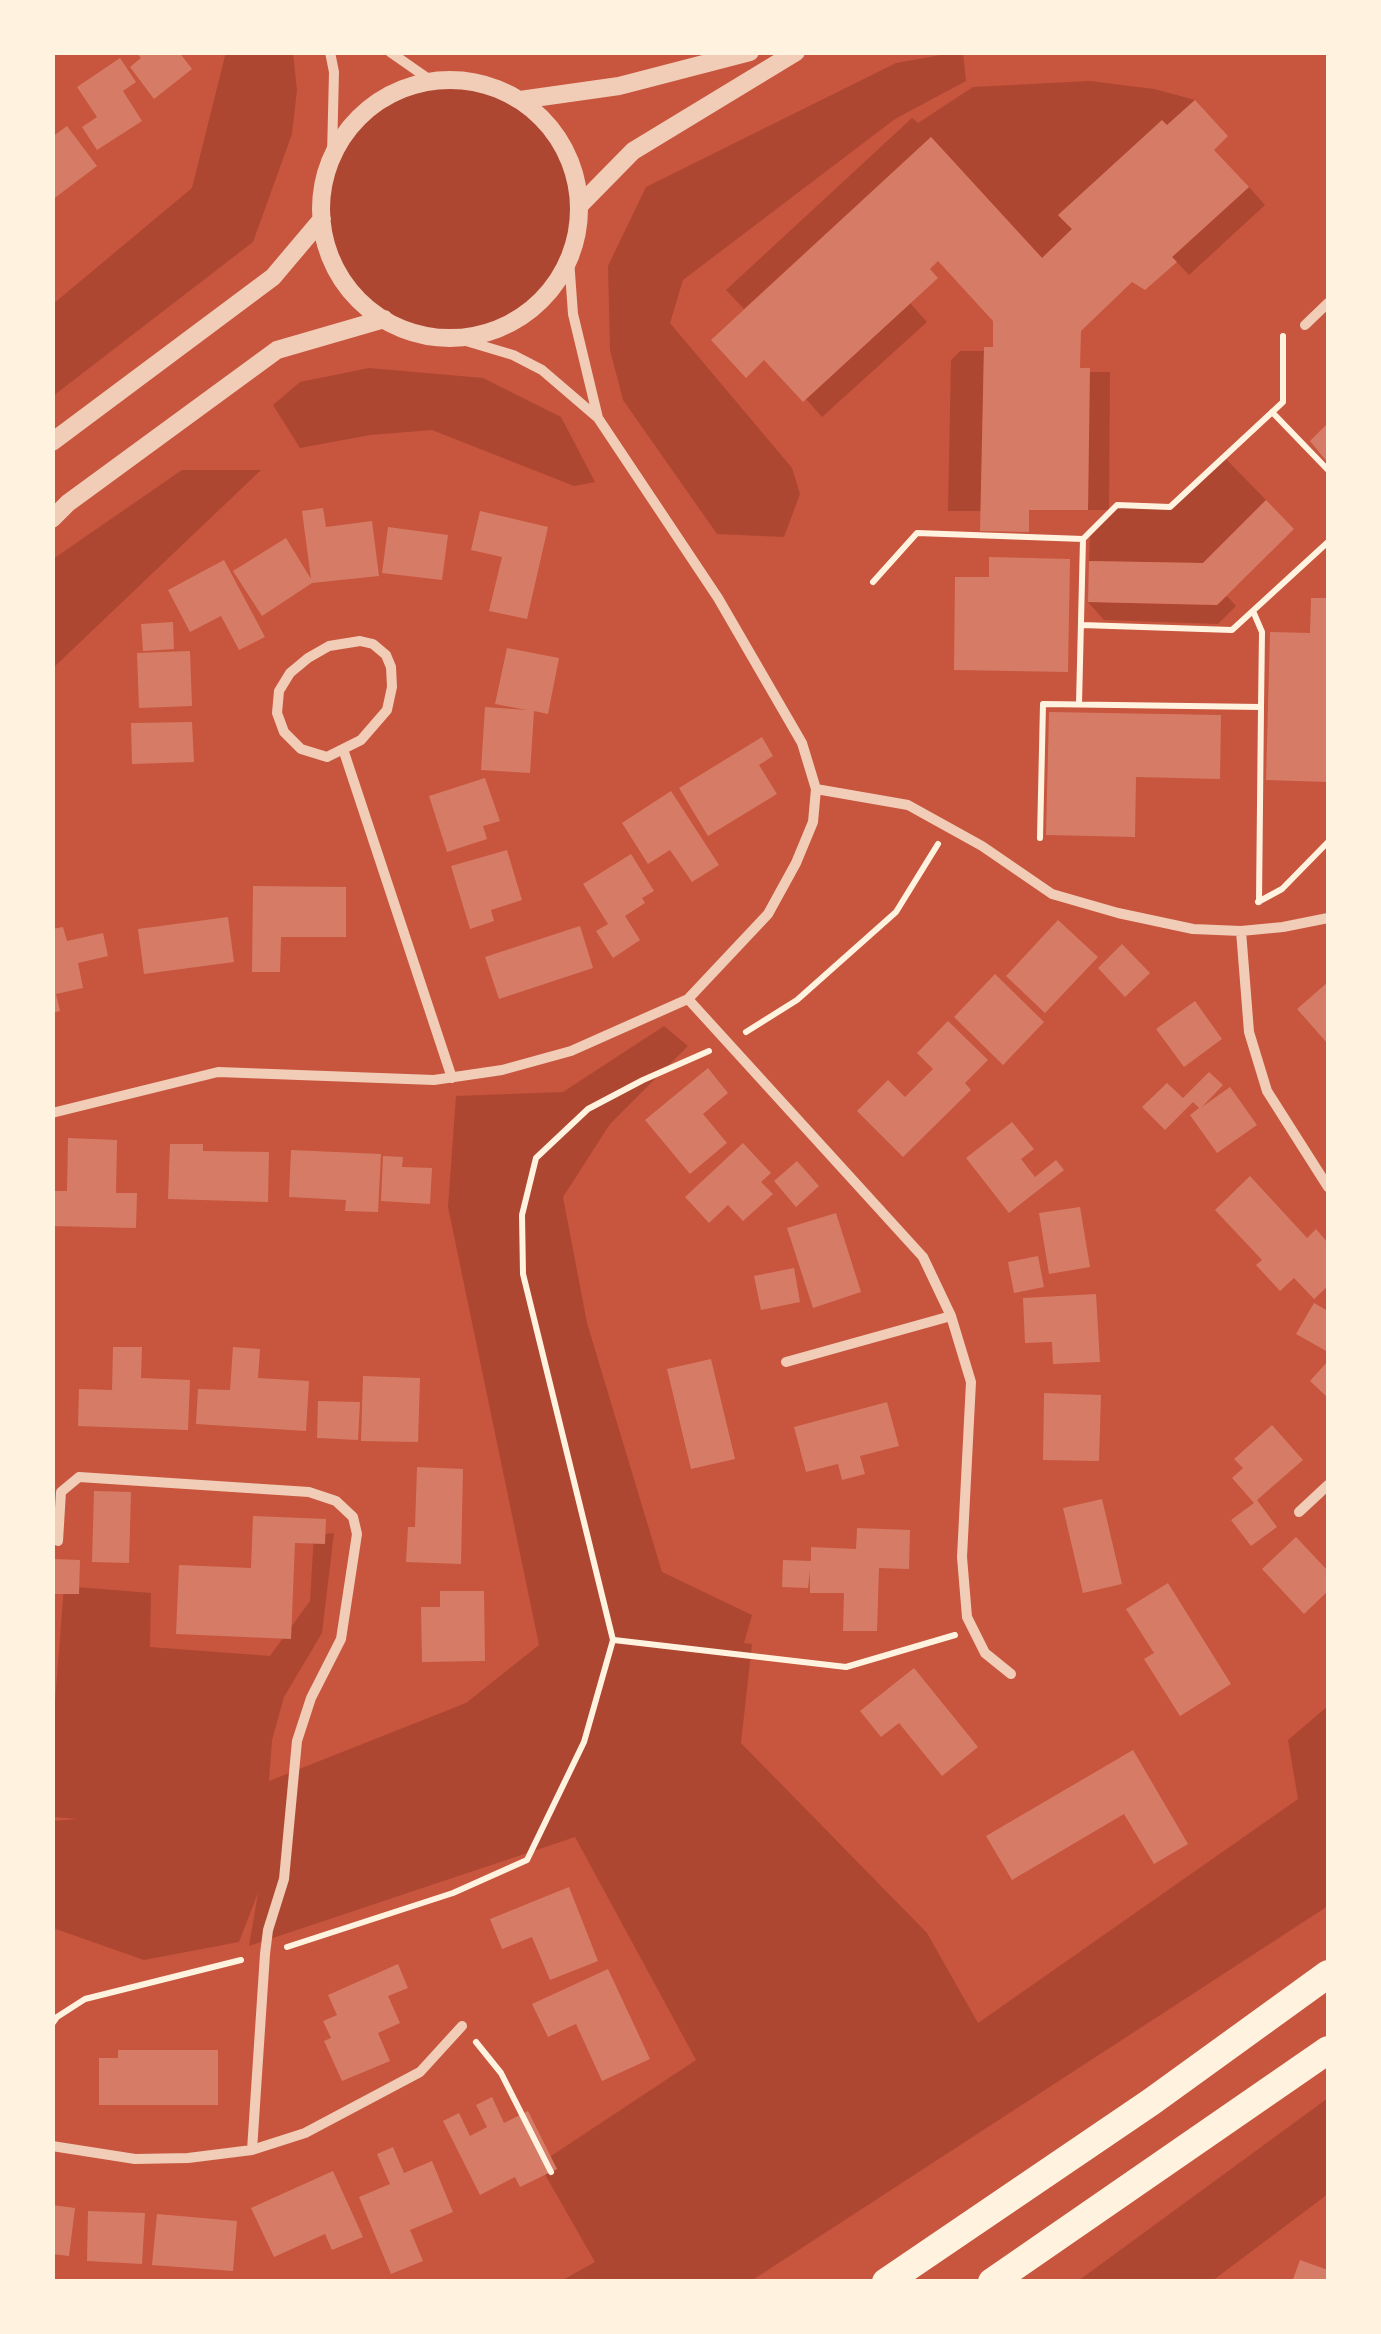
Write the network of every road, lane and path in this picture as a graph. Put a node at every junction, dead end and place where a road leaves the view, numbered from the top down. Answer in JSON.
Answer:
{"nodes":[{"id":1,"x":330,"y":52,"type":"edge"},
{"id":2,"x":390,"y":52,"type":"edge"},
{"id":3,"x":750,"y":52,"type":"edge"},
{"id":4,"x":796,"y":52,"type":"edge"},
{"id":5,"x":433,"y":82,"type":"junction"},
{"id":6,"x":520,"y":100,"type":"junction"},
{"id":7,"x":332,"y":155,"type":"junction"},
{"id":8,"x":579,"y":206,"type":"junction"},
{"id":9,"x":322,"y":219,"type":"junction"},
{"id":10,"x":570,"y":259,"type":"junction"},
{"id":11,"x":1328,"y":303,"type":"edge"},
{"id":12,"x":384,"y":319,"type":"junction"},
{"id":13,"x":1283,"y":325,"type":"dead end"},
{"id":14,"x":1305,"y":325,"type":"dead end"},
{"id":15,"x":456,"y":338,"type":"junction"},
{"id":16,"x":1272,"y":412,"type":"junction"},
{"id":17,"x":598,"y":418,"type":"junction"},
{"id":18,"x":52,"y":442,"type":"edge"},
{"id":19,"x":1328,"y":470,"type":"edge"},
{"id":20,"x":52,"y":519,"type":"edge"},
{"id":21,"x":1084,"y":538,"type":"junction"},
{"id":22,"x":1328,"y":542,"type":"edge"},
{"id":23,"x":873,"y":582,"type":"dead end"},
{"id":24,"x":1253,"y":611,"type":"junction"},
{"id":25,"x":1082,"y":626,"type":"junction"},
{"id":26,"x":1079,"y":704,"type":"junction"},
{"id":27,"x":1261,"y":707,"type":"junction"},
{"id":28,"x":343,"y":749,"type":"junction"},
{"id":29,"x":816,"y":790,"type":"junction"},
{"id":30,"x":950,"y":826,"type":"junction"},
{"id":31,"x":1040,"y":838,"type":"dead end"},
{"id":32,"x":1328,"y":842,"type":"edge"},
{"id":33,"x":1259,"y":902,"type":"junction"},
{"id":34,"x":1244,"y":907,"type":"dead end"},
{"id":35,"x":1328,"y":918,"type":"edge"},
{"id":36,"x":1241,"y":931,"type":"junction"},
{"id":37,"x":688,"y":999,"type":"junction"},
{"id":38,"x":728,"y":1043,"type":"junction"},
{"id":39,"x":452,"y":1078,"type":"junction"},
{"id":40,"x":52,"y":1113,"type":"edge"},
{"id":41,"x":1328,"y":1187,"type":"edge"},
{"id":42,"x":951,"y":1316,"type":"junction"},
{"id":43,"x":786,"y":1362,"type":"dead end"},
{"id":44,"x":1328,"y":1484,"type":"edge"},
{"id":45,"x":1299,"y":1512,"type":"dead end"},
{"id":46,"x":58,"y":1541,"type":"dead end"},
{"id":47,"x":971,"y":1631,"type":"junction"},
{"id":48,"x":613,"y":1640,"type":"junction"},
{"id":49,"x":1011,"y":1674,"type":"dead end"},
{"id":50,"x":264,"y":1954,"type":"junction"},
{"id":51,"x":1328,"y":1974,"type":"edge"},
{"id":52,"x":52,"y":2024,"type":"edge"},
{"id":53,"x":462,"y":2026,"type":"joint"},
{"id":54,"x":1328,"y":2050,"type":"edge"},
{"id":55,"x":52,"y":2146,"type":"edge"},
{"id":56,"x":252,"y":2150,"type":"junction"},
{"id":57,"x":551,"y":2172,"type":"dead end"},
{"id":58,"x":943,"y":2243,"type":"junction"},
{"id":59,"x":870,"y":2282,"type":"edge"},
{"id":60,"x":886,"y":2282,"type":"edge"},
{"id":61,"x":992,"y":2282,"type":"edge"}],
"edges":[{"from":1,"to":7,"type":"street"},
{"from":2,"to":5,"type":"street"},
{"from":3,"to":6,"type":"street"},
{"from":4,"to":8,"type":"street"},
{"from":5,"to":6,"type":"street"},
{"from":5,"to":7,"type":"street"},
{"from":6,"to":8,"type":"street"},
{"from":7,"to":9,"type":"street"},
{"from":8,"to":10,"type":"street"},
{"from":9,"to":12,"type":"street"},
{"from":9,"to":18,"type":"street"},
{"from":10,"to":15,"type":"street"},
{"from":10,"to":17,"type":"street"},
{"from":11,"to":14,"type":"street"},
{"from":12,"to":15,"type":"street"},
{"from":12,"to":20,"type":"street"},
{"from":13,"to":16,"type":"path"},
{"from":15,"to":17,"type":"street"},
{"from":16,"to":19,"type":"path"},
{"from":16,"to":21,"type":"path"},
{"from":17,"to":29,"type":"street"},
{"from":21,"to":23,"type":"path"},
{"from":21,"to":25,"type":"path"},
{"from":22,"to":24,"type":"path"},
{"from":24,"to":25,"type":"path"},
{"from":24,"to":27,"type":"path"},
{"from":25,"to":26,"type":"path"},
{"from":26,"to":27,"type":"path"},
{"from":26,"to":31,"type":"path"},
{"from":27,"to":33,"type":"path"},
{"from":28,"to":28,"type":"street"},
{"from":28,"to":39,"type":"street"},
{"from":29,"to":30,"type":"street"},
{"from":29,"to":37,"type":"street"},
{"from":30,"to":36,"type":"street"},
{"from":30,"to":38,"type":"path"},
{"from":32,"to":33,"type":"path"},
{"from":33,"to":34,"type":"path"},
{"from":35,"to":36,"type":"street"},
{"from":36,"to":41,"type":"street"},
{"from":37,"to":38,"type":"street"},
{"from":37,"to":39,"type":"street"},
{"from":38,"to":42,"type":"street"},
{"from":38,"to":48,"type":"path"},
{"from":39,"to":40,"type":"street"},
{"from":42,"to":43,"type":"street"},
{"from":42,"to":47,"type":"street"},
{"from":44,"to":45,"type":"street"},
{"from":46,"to":50,"type":"street"},
{"from":47,"to":48,"type":"path"},
{"from":47,"to":49,"type":"street"},
{"from":48,"to":50,"type":"path"},
{"from":50,"to":52,"type":"path"},
{"from":50,"to":56,"type":"street"},
{"from":51,"to":58,"type":"highway"},
{"from":53,"to":56,"type":"street"},
{"from":53,"to":57,"type":"path"},
{"from":54,"to":61,"type":"highway"},
{"from":55,"to":56,"type":"street"},
{"from":58,"to":59,"type":"highway"},
{"from":58,"to":60,"type":"highway"}]}
